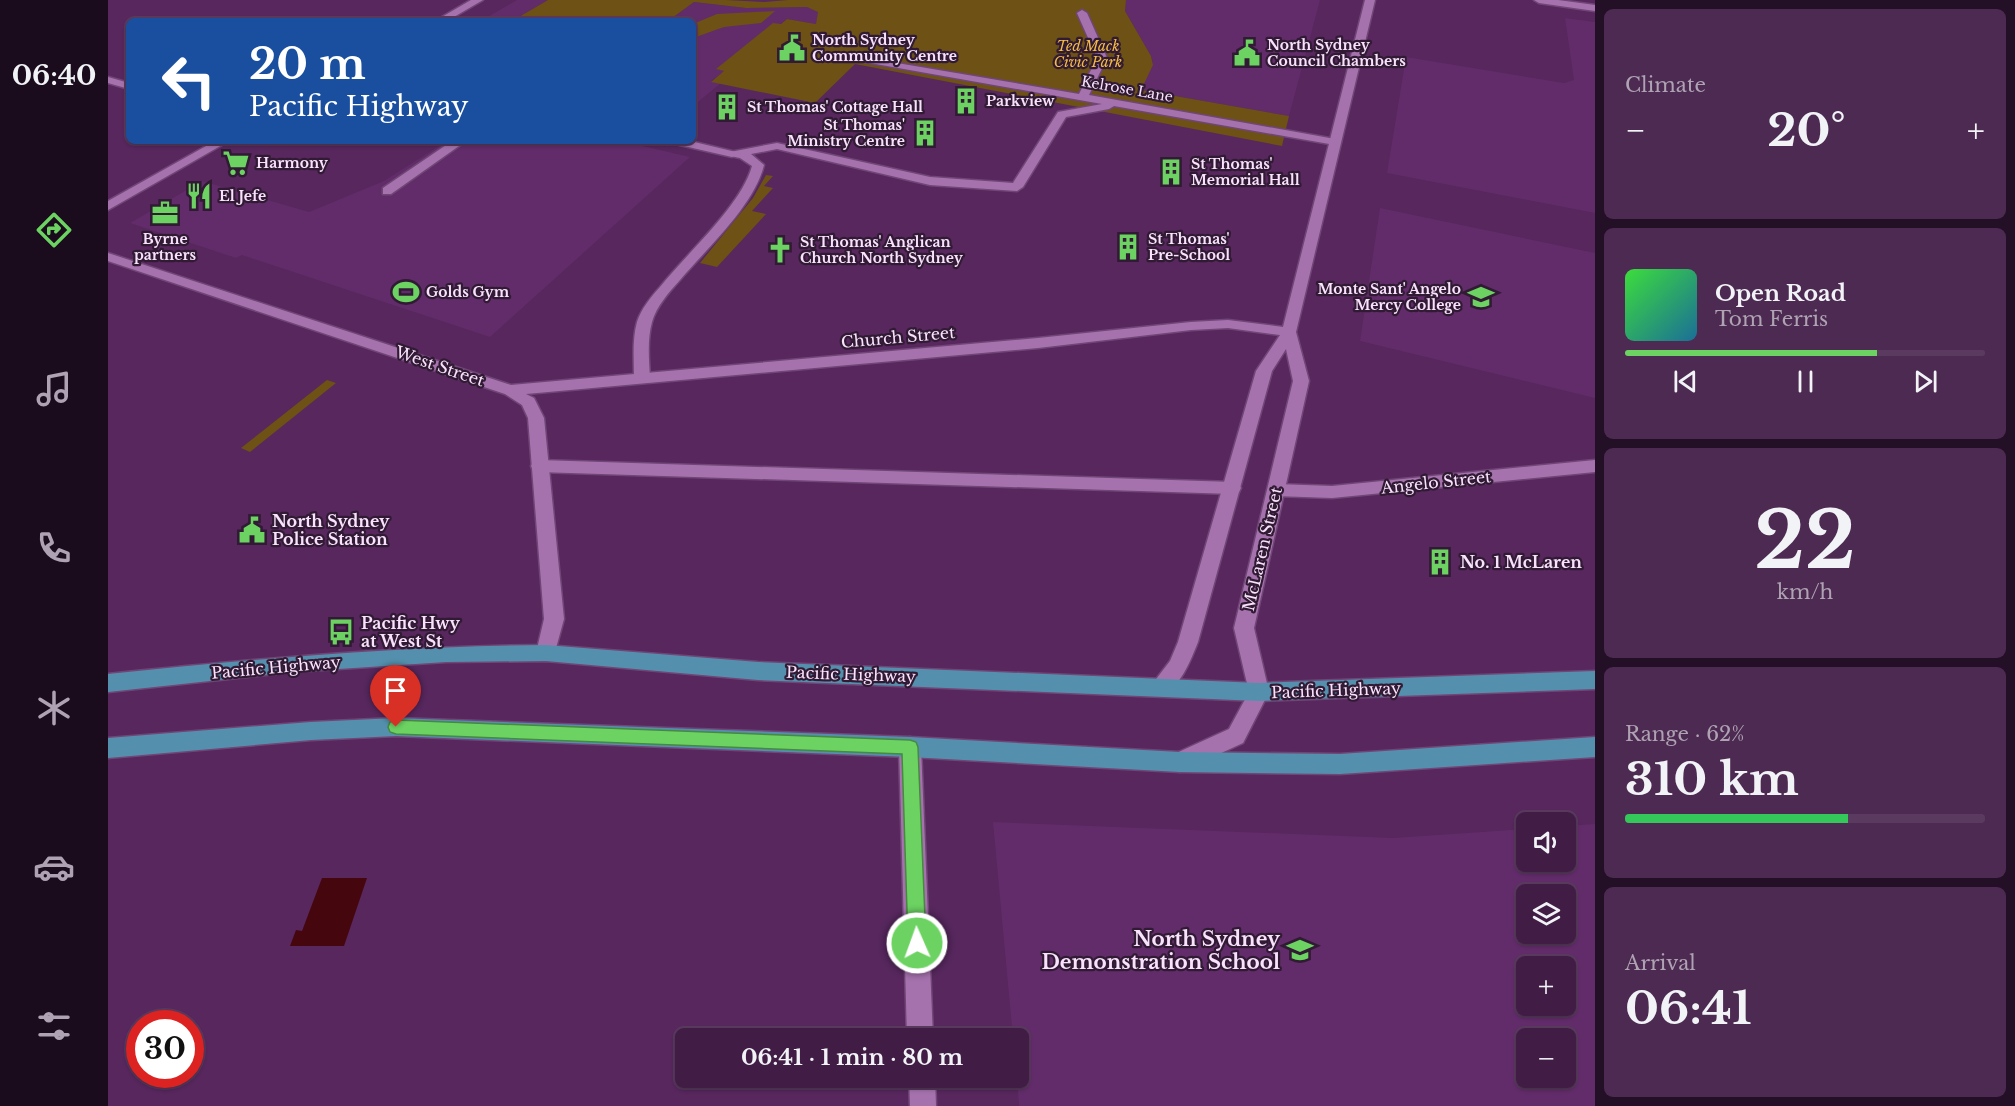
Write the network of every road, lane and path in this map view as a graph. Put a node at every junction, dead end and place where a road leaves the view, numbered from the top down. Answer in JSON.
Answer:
{"nodes":[{"id":1,"x":478,"y":0,"type":"edge"},
{"id":2,"x":1370,"y":0,"type":"edge"},
{"id":3,"x":1539,"y":0,"type":"edge"},
{"id":4,"x":1595,"y":8,"type":"edge"},
{"id":5,"x":1082,"y":13,"type":"dead end"},
{"id":6,"x":445,"y":18,"type":"edge"},
{"id":7,"x":842,"y":55,"type":"dead end"},
{"id":8,"x":108,"y":80,"type":"edge"},
{"id":9,"x":126,"y":85,"type":"edge"},
{"id":10,"x":1083,"y":96,"type":"junction"},
{"id":11,"x":1123,"y":103,"type":"junction"},
{"id":12,"x":1335,"y":142,"type":"junction"},
{"id":13,"x":218,"y":144,"type":"edge"},
{"id":14,"x":456,"y":144,"type":"edge"},
{"id":15,"x":690,"y":144,"type":"edge"},
{"id":16,"x":734,"y":153,"type":"junction"},
{"id":17,"x":387,"y":191,"type":"dead end"},
{"id":18,"x":108,"y":206,"type":"edge"},
{"id":19,"x":108,"y":257,"type":"edge"},
{"id":20,"x":1289,"y":332,"type":"junction"},
{"id":21,"x":642,"y":378,"type":"junction"},
{"id":22,"x":510,"y":390,"type":"junction"},
{"id":23,"x":539,"y":466,"type":"junction"},
{"id":24,"x":1595,"y":466,"type":"edge"},
{"id":25,"x":1233,"y":489,"type":"junction"},
{"id":26,"x":1276,"y":490,"type":"junction"},
{"id":27,"x":546,"y":652,"type":"junction"},
{"id":28,"x":1595,"y":680,"type":"edge"},
{"id":29,"x":108,"y":683,"type":"edge"},
{"id":30,"x":1160,"y":687,"type":"junction"},
{"id":31,"x":1259,"y":692,"type":"junction"},
{"id":32,"x":910,"y":747,"type":"junction"},
{"id":33,"x":1595,"y":747,"type":"edge"},
{"id":34,"x":108,"y":748,"type":"edge"},
{"id":35,"x":1180,"y":762,"type":"junction"},
{"id":36,"x":920,"y":1028,"type":"edge"},
{"id":37,"x":921,"y":1088,"type":"edge"},
{"id":38,"x":922,"y":1106,"type":"edge"}],
"edges":[{"from":1,"to":6,"type":"street"},
{"from":2,"to":12,"type":"street","name":"McLaren Street"},
{"from":3,"to":4,"type":"street"},
{"from":5,"to":10,"type":"street"},
{"from":7,"to":10,"type":"street","name":"Kelrose Lane"},
{"from":8,"to":9,"type":"street"},
{"from":10,"to":11,"type":"street","name":"Kelrose Lane"},
{"from":11,"to":12,"type":"street","name":"Kelrose Lane"},
{"from":11,"to":16,"type":"street"},
{"from":12,"to":20,"type":"street","name":"McLaren Street"},
{"from":13,"to":18,"type":"street"},
{"from":14,"to":17,"type":"street"},
{"from":15,"to":16,"type":"street"},
{"from":16,"to":21,"type":"street"},
{"from":19,"to":22,"type":"street","name":"West Street"},
{"from":20,"to":21,"type":"street","name":"Church Street"},
{"from":20,"to":25,"type":"street","name":"McLaren Street"},
{"from":20,"to":26,"type":"street","name":"McLaren Street"},
{"from":21,"to":22,"type":"street","name":"Church Street"},
{"from":22,"to":23,"type":"street","name":"West Street"},
{"from":23,"to":25,"type":"street"},
{"from":23,"to":27,"type":"street","name":"West Street"},
{"from":24,"to":26,"type":"street","name":"Angelo Street"},
{"from":25,"to":30,"type":"street","name":"McLaren Street"},
{"from":26,"to":31,"type":"street","name":"McLaren Street"},
{"from":27,"to":29,"type":"main road","name":"Pacific Highway"},
{"from":27,"to":30,"type":"main road","name":"Pacific Highway"},
{"from":28,"to":31,"type":"main road","name":"Pacific Highway"},
{"from":30,"to":31,"type":"main road","name":"Pacific Highway"},
{"from":31,"to":35,"type":"street"},
{"from":32,"to":34,"type":"main road"},
{"from":32,"to":35,"type":"main road"},
{"from":32,"to":36,"type":"street"},
{"from":33,"to":35,"type":"main road"},
{"from":37,"to":38,"type":"street"}]}
